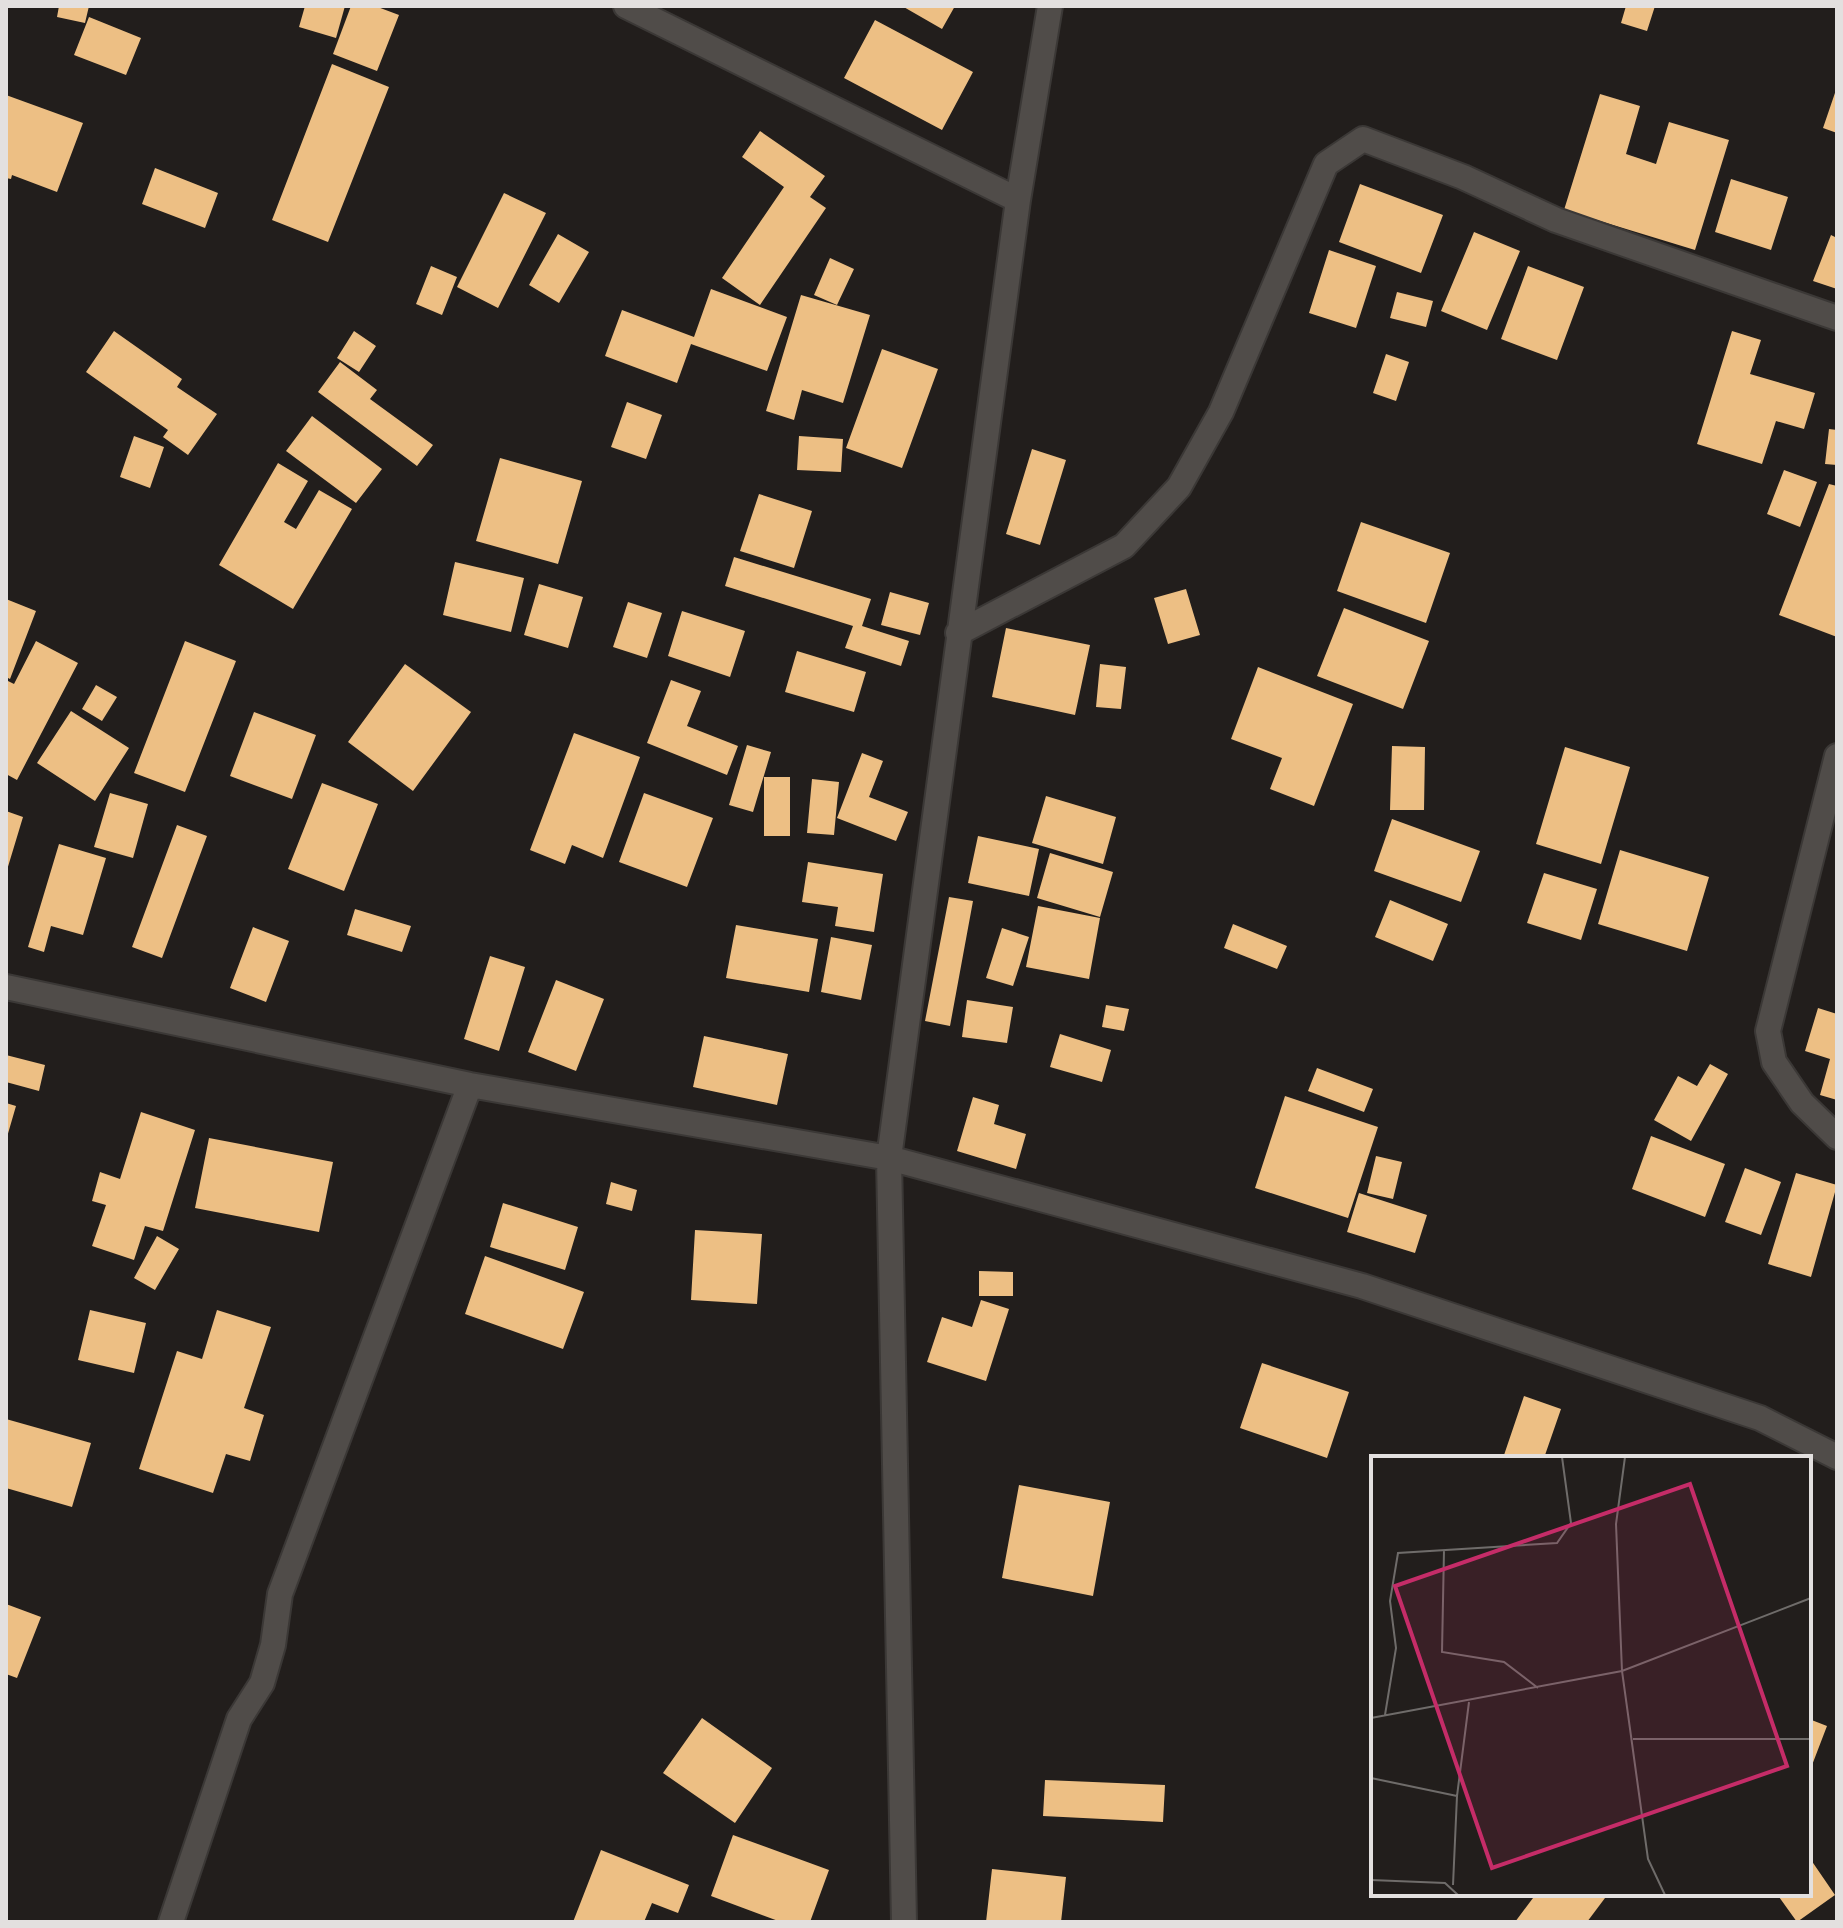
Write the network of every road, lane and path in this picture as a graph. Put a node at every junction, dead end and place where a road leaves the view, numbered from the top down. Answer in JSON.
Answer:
{"nodes":[{"id":1,"x":626,"y":6,"type":"edge"},
{"id":2,"x":1050,"y":6,"type":"edge"},
{"id":3,"x":1018,"y":200,"type":"junction"},
{"id":4,"x":1837,"y":318,"type":"edge"},
{"id":5,"x":958,"y":633,"type":"junction"},
{"id":6,"x":1837,"y":756,"type":"edge"},
{"id":7,"x":6,"y":987,"type":"edge"},
{"id":8,"x":470,"y":1085,"type":"junction"},
{"id":9,"x":1837,"y":1137,"type":"edge"},
{"id":10,"x":889,"y":1158,"type":"junction"},
{"id":11,"x":1837,"y":1457,"type":"edge"},
{"id":12,"x":171,"y":1922,"type":"edge"},
{"id":13,"x":904,"y":1922,"type":"edge"}],
"edges":[{"from":1,"to":3,"type":"street"},
{"from":2,"to":3,"type":"street"},
{"from":3,"to":5,"type":"street"},
{"from":4,"to":5,"type":"street"},
{"from":5,"to":10,"type":"street"},
{"from":6,"to":9,"type":"street"},
{"from":7,"to":8,"type":"street"},
{"from":8,"to":10,"type":"street"},
{"from":8,"to":12,"type":"street"},
{"from":10,"to":11,"type":"street"},
{"from":10,"to":13,"type":"street"}]}
